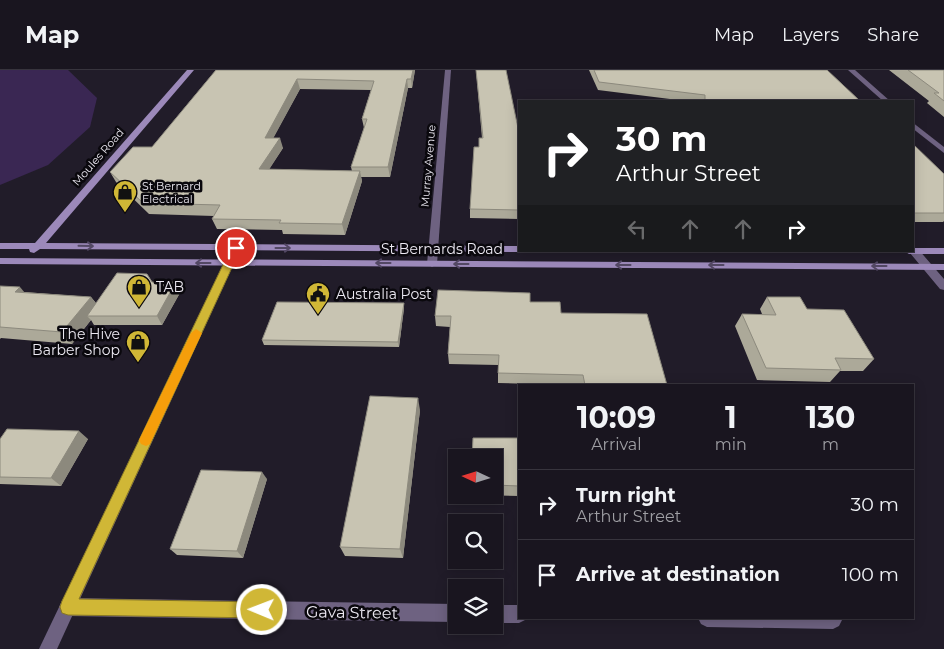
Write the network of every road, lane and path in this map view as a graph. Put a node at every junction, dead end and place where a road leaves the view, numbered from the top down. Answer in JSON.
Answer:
{"nodes":[{"id":1,"x":191,"y":70,"type":"edge"},
{"id":2,"x":448,"y":70,"type":"edge"},
{"id":3,"x":851,"y":70,"type":"edge"},
{"id":4,"x":886,"y":100,"type":"edge"},
{"id":5,"x":914,"y":126,"type":"edge"},
{"id":6,"x":944,"y":151,"type":"edge"},
{"id":7,"x":0,"y":246,"type":"edge"},
{"id":8,"x":37,"y":246,"type":"junction"},
{"id":9,"x":236,"y":248,"type":"junction"},
{"id":10,"x":432,"y":249,"type":"junction"},
{"id":11,"x":518,"y":249,"type":"edge"},
{"id":12,"x":914,"y":251,"type":"edge"},
{"id":13,"x":913,"y":252,"type":"edge"},
{"id":14,"x":944,"y":252,"type":"edge"},
{"id":15,"x":0,"y":261,"type":"edge"},
{"id":16,"x":24,"y":261,"type":"junction"},
{"id":17,"x":230,"y":263,"type":"junction"},
{"id":18,"x":432,"y":264,"type":"junction"},
{"id":19,"x":928,"y":267,"type":"junction"},
{"id":20,"x":944,"y":267,"type":"edge"},
{"id":21,"x":944,"y":286,"type":"edge"},
{"id":22,"x":68,"y":607,"type":"junction"},
{"id":23,"x":448,"y":613,"type":"edge"},
{"id":24,"x":503,"y":614,"type":"edge"},
{"id":25,"x":518,"y":614,"type":"edge"},
{"id":26,"x":770,"y":619,"type":"edge"},
{"id":27,"x":833,"y":620,"type":"dead end"},
{"id":28,"x":48,"y":649,"type":"edge"}],
"edges":[{"from":1,"to":8,"type":"main road","name":"Moules Road"},
{"from":2,"to":10,"type":"street","name":"Murray Avenue"},
{"from":3,"to":4,"type":"street"},
{"from":5,"to":6,"type":"street"},
{"from":7,"to":8,"type":"main road","name":"St Bernards Road"},
{"from":8,"to":9,"type":"main road","name":"St Bernards Road","one_way":true},
{"from":8,"to":16,"type":"main road","name":"Moules Road"},
{"from":9,"to":10,"type":"main road","name":"St Bernards Road","one_way":true},
{"from":9,"to":17,"type":"street"},
{"from":10,"to":11,"type":"main road","name":"St Bernards Road"},
{"from":10,"to":18,"type":"street","name":"Murray Avenue"},
{"from":12,"to":14,"type":"main road"},
{"from":13,"to":19,"type":"street"},
{"from":15,"to":16,"type":"main road","name":"St Bernards Road"},
{"from":17,"to":16,"type":"main road","name":"St Bernards Road","one_way":true},
{"from":18,"to":17,"type":"main road","name":"St Bernards Road","one_way":true},
{"from":17,"to":22,"type":"street"},
{"from":19,"to":18,"type":"main road","name":"St Bernards Road","one_way":true},
{"from":19,"to":20,"type":"main road","name":"St Bernards Road"},
{"from":19,"to":21,"type":"street"},
{"from":22,"to":23,"type":"street","name":"Gava Street"},
{"from":22,"to":28,"type":"street"},
{"from":24,"to":25,"type":"street"},
{"from":26,"to":27,"type":"street"}]}
